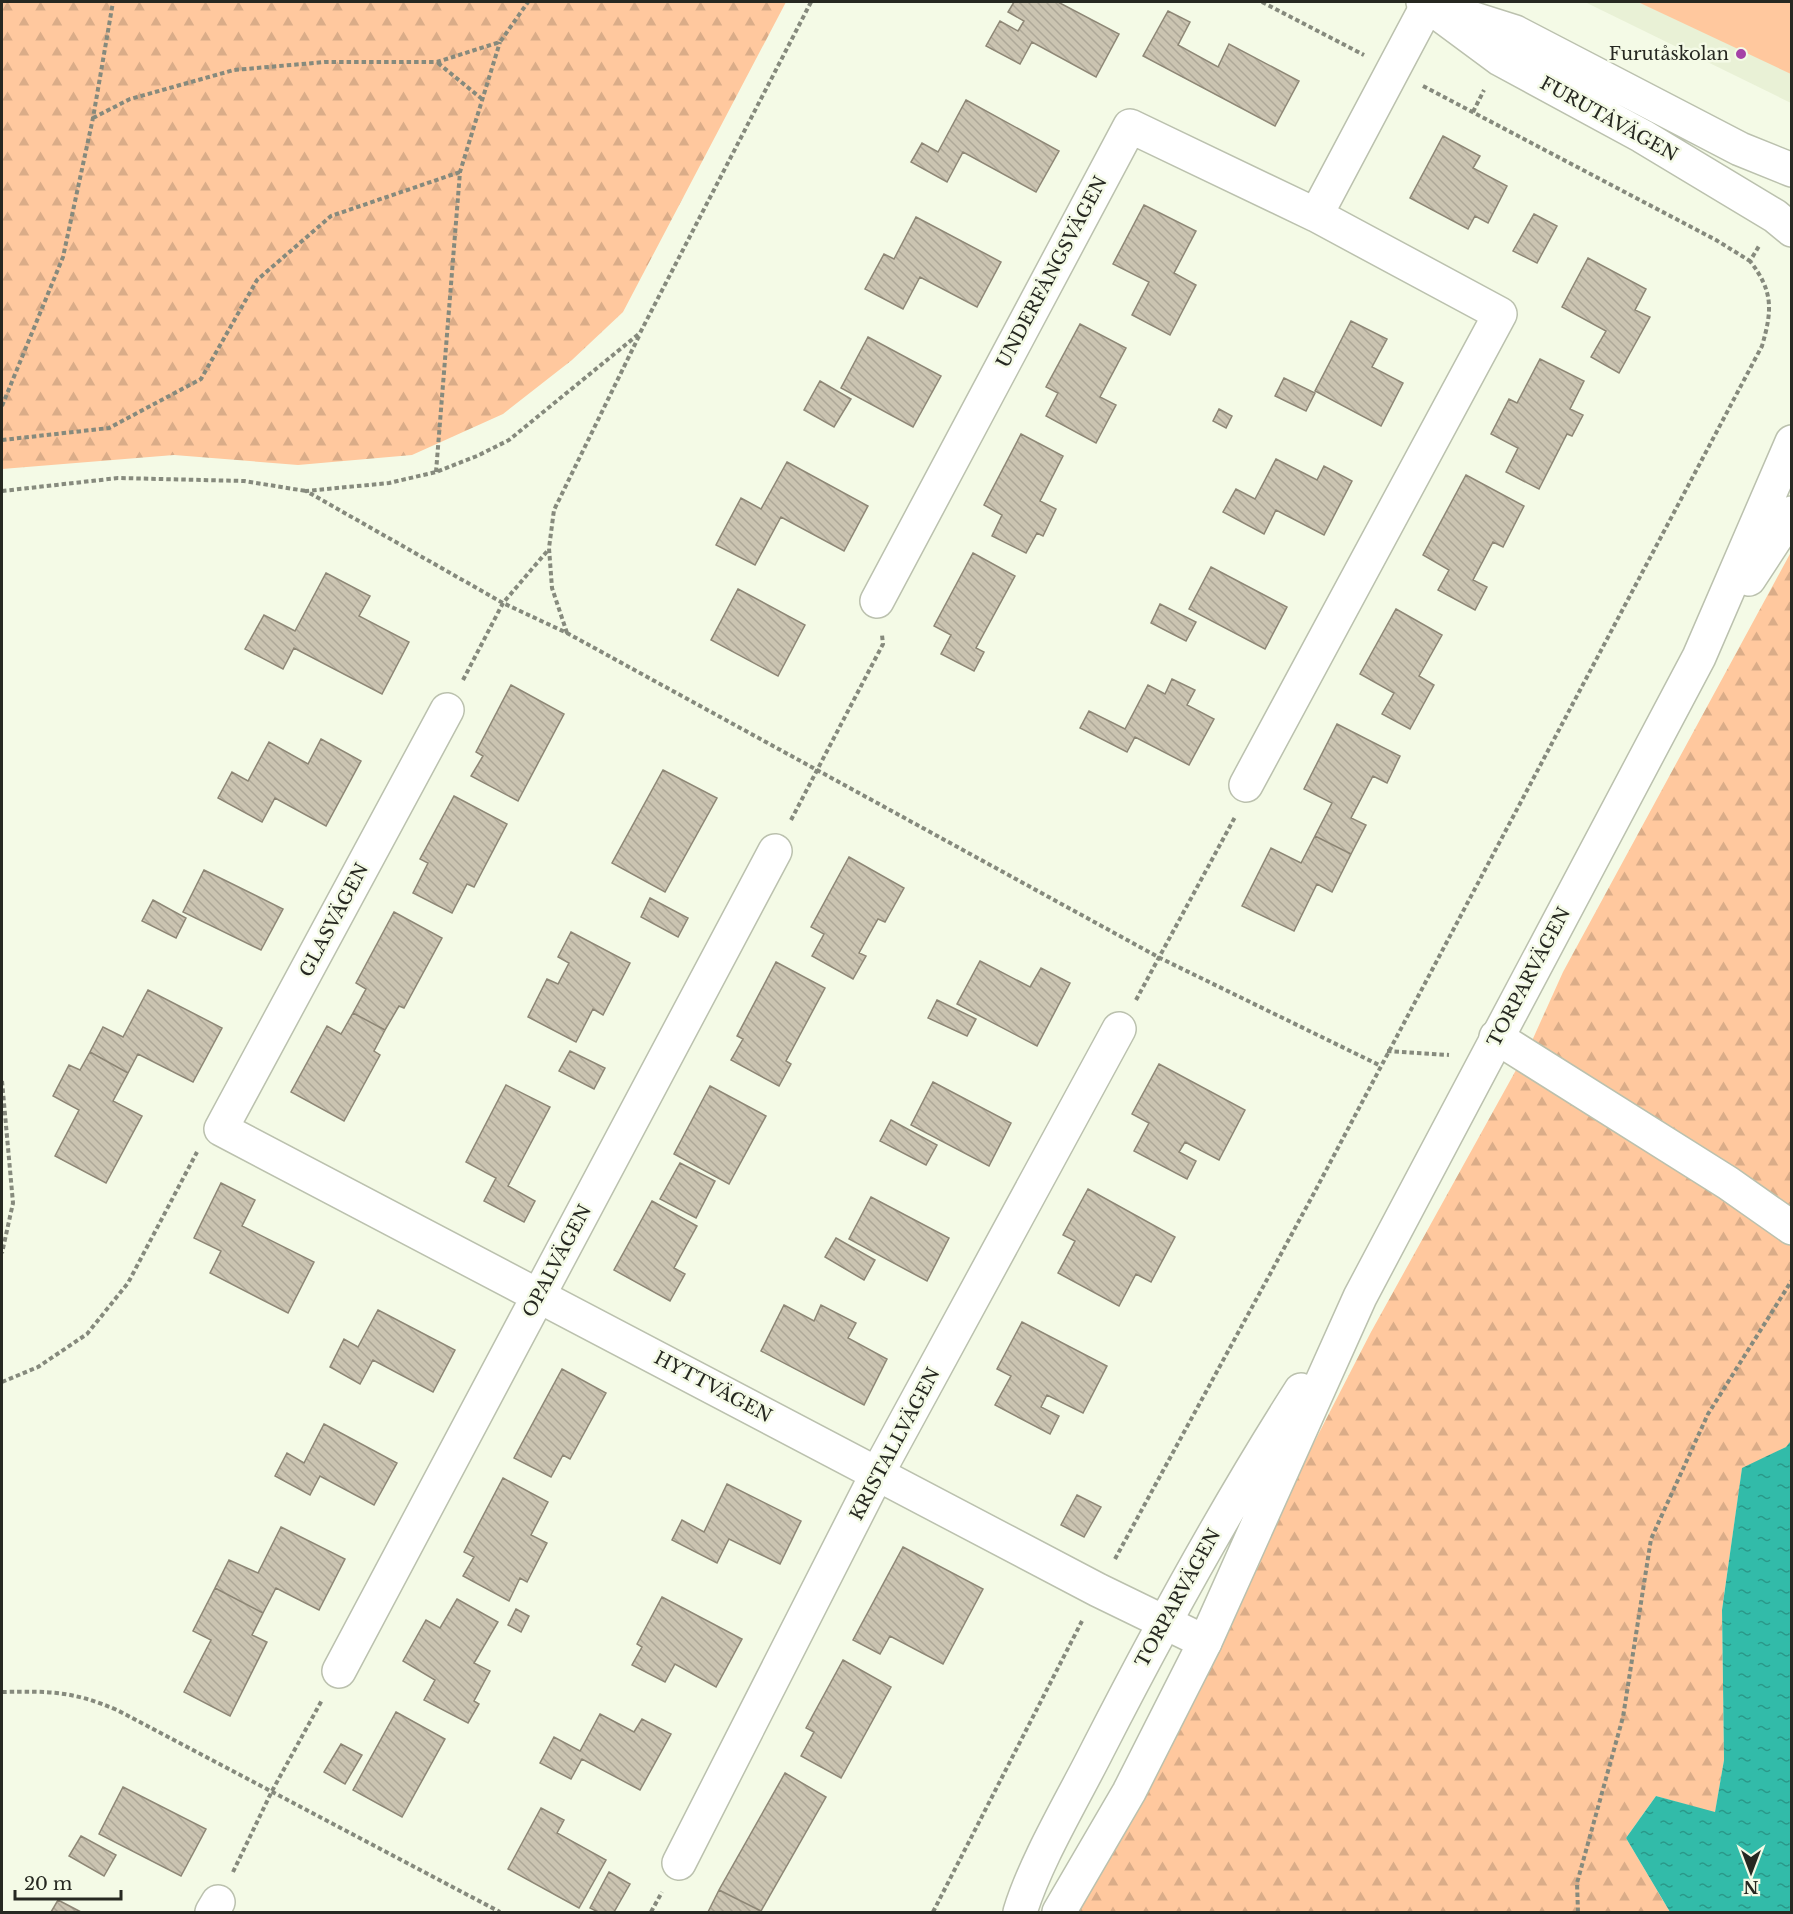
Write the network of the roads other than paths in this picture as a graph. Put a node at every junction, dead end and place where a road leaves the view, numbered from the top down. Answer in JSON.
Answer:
{"nodes":[{"id":1,"x":1426,"y":3,"type":"edge"},
{"id":2,"x":1791,"y":170,"type":"edge"},
{"id":3,"x":1316,"y":215,"type":"junction"},
{"id":4,"x":1783,"y":223,"type":"edge"},
{"id":5,"x":1791,"y":442,"type":"edge"},
{"id":6,"x":1791,"y":513,"type":"edge"},
{"id":7,"x":877,"y":601,"type":"road end"},
{"id":8,"x":1699,"y":657,"type":"junction"},
{"id":9,"x":447,"y":710,"type":"road end"},
{"id":10,"x":1246,"y":785,"type":"road end"},
{"id":11,"x":775,"y":852,"type":"road end"},
{"id":12,"x":1119,"y":1029,"type":"road end"},
{"id":13,"x":1491,"y":1048,"type":"junction"},
{"id":14,"x":221,"y":1129,"type":"joint"},
{"id":15,"x":1791,"y":1228,"type":"edge"},
{"id":16,"x":539,"y":1295,"type":"junction"},
{"id":17,"x":1360,"y":1297,"type":"junction"},
{"id":18,"x":877,"y":1474,"type":"junction"},
{"id":19,"x":1163,"y":1622,"type":"junction"},
{"id":20,"x":1205,"y":1642,"type":"junction"},
{"id":21,"x":339,"y":1671,"type":"road end"},
{"id":22,"x":679,"y":1863,"type":"dead end"},
{"id":23,"x":1020,"y":1912,"type":"edge"},
{"id":24,"x":1059,"y":1912,"type":"edge"}],
"edges":[{"from":1,"to":2,"type":"street","name":"FURUTÅVÄGEN"},
{"from":1,"to":3,"type":"street"},
{"from":1,"to":4,"type":"street","name":"FURUTÅVÄGEN"},
{"from":3,"to":7,"type":"street","name":"UNDERFÅNGSVÄGEN"},
{"from":3,"to":10,"type":"street","name":"UNDERFÅNGSVÄGEN"},
{"from":5,"to":8,"type":"street","name":"TORPARVÄGEN"},
{"from":6,"to":8,"type":"street","name":"TORPARVÄGEN"},
{"from":8,"to":13,"type":"street","name":"TORPARVÄGEN"},
{"from":9,"to":14,"type":"street","name":"GLASVÄGEN"},
{"from":11,"to":16,"type":"street","name":"OPALVÄGEN"},
{"from":12,"to":18,"type":"street","name":"KRISTALLVÄGEN"},
{"from":13,"to":15,"type":"street"},
{"from":13,"to":17,"type":"street","name":"TORPARVÄGEN"},
{"from":14,"to":16,"type":"street","name":"HYTTVÄGEN"},
{"from":16,"to":18,"type":"street","name":"HYTTVÄGEN"},
{"from":16,"to":21,"type":"street","name":"OPALVÄGEN"},
{"from":17,"to":19,"type":"street","name":"TORPARVÄGEN"},
{"from":17,"to":20,"type":"street","name":"TORPARVÄGEN"},
{"from":18,"to":19,"type":"street","name":"HYTTVÄGEN"},
{"from":18,"to":22,"type":"street","name":"KRISTALLVÄGEN"},
{"from":19,"to":20,"type":"street","name":"HYTTVÄGEN"},
{"from":19,"to":23,"type":"street","name":"TORPARVÄGEN"},
{"from":20,"to":24,"type":"street","name":"TORPARVÄGEN"}]}
